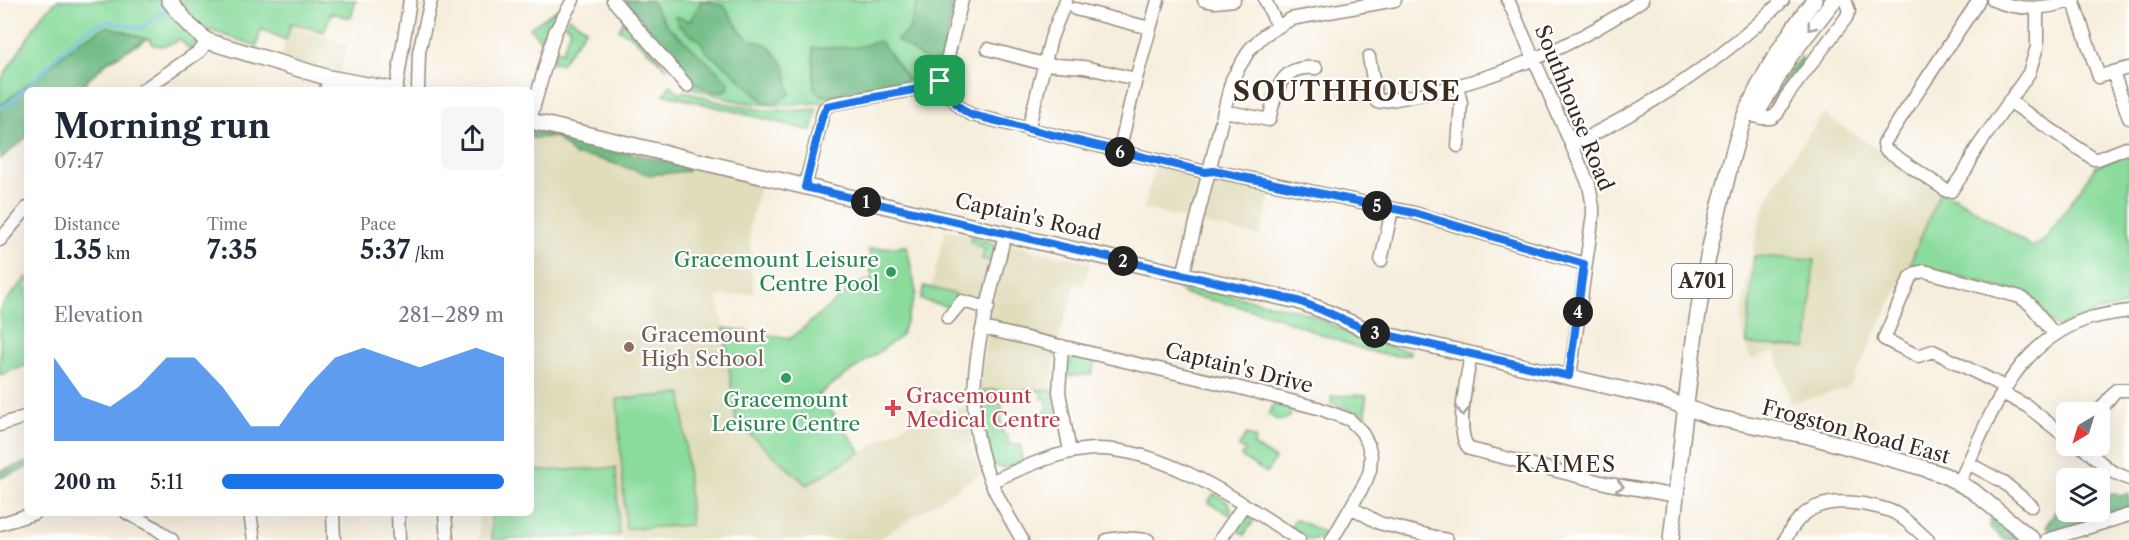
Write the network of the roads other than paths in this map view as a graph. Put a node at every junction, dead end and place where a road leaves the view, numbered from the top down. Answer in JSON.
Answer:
{"nodes":[{"id":1,"x":169,"y":0,"type":"edge"},
{"id":2,"x":410,"y":0,"type":"edge"},
{"id":3,"x":431,"y":0,"type":"edge"},
{"id":4,"x":573,"y":0,"type":"edge"},
{"id":5,"x":613,"y":0,"type":"edge"},
{"id":6,"x":962,"y":0,"type":"edge"},
{"id":7,"x":1158,"y":0,"type":"edge"},
{"id":8,"x":1204,"y":0,"type":"edge"},
{"id":9,"x":1234,"y":0,"type":"edge"},
{"id":10,"x":1265,"y":0,"type":"edge"},
{"id":11,"x":1390,"y":0,"type":"edge"},
{"id":12,"x":1508,"y":0,"type":"edge"},
{"id":13,"x":1642,"y":0,"type":"edge"},
{"id":14,"x":1783,"y":0,"type":"edge"},
{"id":15,"x":1814,"y":0,"type":"edge"},
{"id":16,"x":1834,"y":0,"type":"edge"},
{"id":17,"x":1845,"y":0,"type":"edge"},
{"id":18,"x":1979,"y":0,"type":"edge"},
{"id":19,"x":1993,"y":0,"type":"edge"},
{"id":20,"x":2073,"y":0,"type":"edge"},
{"id":21,"x":1071,"y":4,"type":"edge"},
{"id":22,"x":2037,"y":9,"type":"junction"},
{"id":23,"x":1277,"y":26,"type":"junction"},
{"id":24,"x":1150,"y":28,"type":"junction"},
{"id":25,"x":207,"y":41,"type":"junction"},
{"id":26,"x":988,"y":49,"type":"dead end"},
{"id":27,"x":1369,"y":57,"type":"dead end"},
{"id":28,"x":1535,"y":60,"type":"junction"},
{"id":29,"x":1044,"y":64,"type":"junction"},
{"id":30,"x":1316,"y":68,"type":"dead end"},
{"id":31,"x":2129,"y":68,"type":"edge"},
{"id":32,"x":2113,"y":72,"type":"junction"},
{"id":33,"x":1136,"y":79,"type":"junction"},
{"id":34,"x":940,"y":81,"type":"junction"},
{"id":35,"x":328,"y":84,"type":"edge"},
{"id":36,"x":683,"y":85,"type":"dead end"},
{"id":37,"x":1457,"y":86,"type":"junction"},
{"id":38,"x":147,"y":87,"type":"edge"},
{"id":39,"x":362,"y":87,"type":"edge"},
{"id":40,"x":396,"y":87,"type":"edge"},
{"id":41,"x":418,"y":87,"type":"edge"},
{"id":42,"x":2009,"y":101,"type":"junction"},
{"id":43,"x":534,"y":106,"type":"edge"},
{"id":44,"x":1224,"y":111,"type":"junction"},
{"id":45,"x":1751,"y":113,"type":"junction"},
{"id":46,"x":2129,"y":118,"type":"edge"},
{"id":47,"x":534,"y":123,"type":"edge"},
{"id":48,"x":1028,"y":129,"type":"junction"},
{"id":49,"x":1572,"y":145,"type":"junction"},
{"id":50,"x":1458,"y":146,"type":"dead end"},
{"id":51,"x":2129,"y":147,"type":"edge"},
{"id":52,"x":1119,"y":152,"type":"junction"},
{"id":53,"x":1209,"y":171,"type":"junction"},
{"id":54,"x":805,"y":187,"type":"junction"},
{"id":55,"x":1392,"y":209,"type":"junction"},
{"id":56,"x":24,"y":212,"type":"edge"},
{"id":57,"x":1005,"y":234,"type":"junction"},
{"id":58,"x":0,"y":240,"type":"edge"},
{"id":59,"x":1381,"y":261,"type":"dead end"},
{"id":60,"x":1584,"y":264,"type":"junction"},
{"id":61,"x":1183,"y":275,"type":"junction"},
{"id":62,"x":988,"y":308,"type":"junction"},
{"id":63,"x":2129,"y":310,"type":"edge"},
{"id":64,"x":948,"y":318,"type":"dead end"},
{"id":65,"x":983,"y":328,"type":"junction"},
{"id":66,"x":2055,"y":335,"type":"junction"},
{"id":67,"x":1062,"y":346,"type":"junction"},
{"id":68,"x":1471,"y":354,"type":"junction"},
{"id":69,"x":1569,"y":376,"type":"junction"},
{"id":70,"x":2003,"y":390,"type":"junction"},
{"id":71,"x":2129,"y":390,"type":"edge"},
{"id":72,"x":2107,"y":402,"type":"edge"},
{"id":73,"x":1686,"y":408,"type":"junction"},
{"id":74,"x":24,"y":417,"type":"edge"},
{"id":75,"x":0,"y":425,"type":"edge"},
{"id":76,"x":2056,"y":429,"type":"edge"},
{"id":77,"x":1070,"y":452,"type":"junction"},
{"id":78,"x":2093,"y":456,"type":"edge"},
{"id":79,"x":1968,"y":463,"type":"junction"},
{"id":80,"x":2129,"y":479,"type":"edge"},
{"id":81,"x":992,"y":481,"type":"junction"},
{"id":82,"x":1959,"y":483,"type":"junction"},
{"id":83,"x":1677,"y":496,"type":"junction"},
{"id":84,"x":1244,"y":505,"type":"junction"},
{"id":85,"x":2032,"y":506,"type":"dead end"},
{"id":86,"x":1351,"y":507,"type":"junction"},
{"id":87,"x":2129,"y":515,"type":"edge"},
{"id":88,"x":25,"y":516,"type":"edge"},
{"id":89,"x":133,"y":516,"type":"edge"},
{"id":90,"x":250,"y":516,"type":"edge"},
{"id":91,"x":333,"y":516,"type":"edge"},
{"id":92,"x":398,"y":516,"type":"edge"},
{"id":93,"x":445,"y":516,"type":"edge"},
{"id":94,"x":0,"y":524,"type":"edge"},
{"id":95,"x":172,"y":540,"type":"edge"},
{"id":96,"x":254,"y":540,"type":"edge"},
{"id":97,"x":334,"y":540,"type":"edge"},
{"id":98,"x":399,"y":540,"type":"edge"},
{"id":99,"x":447,"y":540,"type":"edge"},
{"id":100,"x":1022,"y":540,"type":"edge"},
{"id":101,"x":1107,"y":540,"type":"edge"},
{"id":102,"x":1148,"y":540,"type":"edge"},
{"id":103,"x":1220,"y":540,"type":"edge"},
{"id":104,"x":1299,"y":540,"type":"edge"},
{"id":105,"x":1332,"y":540,"type":"edge"},
{"id":106,"x":1447,"y":540,"type":"edge"},
{"id":107,"x":1671,"y":540,"type":"edge"},
{"id":108,"x":1785,"y":540,"type":"edge"},
{"id":109,"x":1928,"y":540,"type":"edge"},
{"id":110,"x":2033,"y":540,"type":"edge"},
{"id":111,"x":2047,"y":540,"type":"edge"}],
"edges":[{"from":1,"to":25,"type":"main road"},
{"from":2,"to":40,"type":"street"},
{"from":3,"to":41,"type":"street"},
{"from":4,"to":43,"type":"street"},
{"from":5,"to":36,"type":"street"},
{"from":6,"to":34,"type":"street"},
{"from":7,"to":24,"type":"street"},
{"from":8,"to":9,"type":"street"},
{"from":10,"to":23,"type":"street"},
{"from":11,"to":23,"type":"street"},
{"from":12,"to":28,"type":"street","name":"Southhouse Road"},
{"from":13,"to":28,"type":"street"},
{"from":14,"to":49,"type":"street"},
{"from":15,"to":45,"type":"main road","number":"A701"},
{"from":16,"to":45,"type":"main road","number":"A701","one_way":true},
{"from":17,"to":45,"type":"street"},
{"from":18,"to":42,"type":"street"},
{"from":19,"to":22,"type":"street"},
{"from":20,"to":22,"type":"street"},
{"from":20,"to":32,"type":"street"},
{"from":21,"to":24,"type":"street"},
{"from":21,"to":29,"type":"street"},
{"from":22,"to":42,"type":"street"},
{"from":23,"to":44,"type":"street"},
{"from":24,"to":33,"type":"street"},
{"from":25,"to":35,"type":"main road"},
{"from":25,"to":38,"type":"street"},
{"from":26,"to":29,"type":"street"},
{"from":27,"to":37,"type":"street"},
{"from":28,"to":37,"type":"street"},
{"from":28,"to":49,"type":"street","name":"Southhouse Road"},
{"from":29,"to":33,"type":"street"},
{"from":29,"to":48,"type":"street"},
{"from":30,"to":44,"type":"street"},
{"from":31,"to":32,"type":"street"},
{"from":32,"to":46,"type":"street"},
{"from":33,"to":52,"type":"street"},
{"from":34,"to":48,"type":"street"},
{"from":34,"to":54,"type":"street"},
{"from":35,"to":39,"type":"main road"},
{"from":37,"to":50,"type":"street"},
{"from":42,"to":51,"type":"street"},
{"from":44,"to":53,"type":"street"},
{"from":45,"to":73,"type":"main road","number":"A701"},
{"from":47,"to":54,"type":"main road","name":"Captain's Road"},
{"from":48,"to":52,"type":"street"},
{"from":49,"to":60,"type":"street","name":"Southhouse Road"},
{"from":52,"to":53,"type":"street"},
{"from":53,"to":55,"type":"street"},
{"from":53,"to":61,"type":"street"},
{"from":54,"to":57,"type":"main road","name":"Captain's Road"},
{"from":55,"to":59,"type":"street"},
{"from":55,"to":60,"type":"street"},
{"from":56,"to":58,"type":"street"},
{"from":57,"to":61,"type":"main road","name":"Captain's Road"},
{"from":57,"to":62,"type":"street"},
{"from":60,"to":69,"type":"street","name":"Southhouse Road"},
{"from":61,"to":68,"type":"main road","name":"Captain's Road"},
{"from":62,"to":64,"type":"street"},
{"from":62,"to":65,"type":"street"},
{"from":63,"to":66,"type":"street"},
{"from":65,"to":67,"type":"street","name":"Captain's Drive"},
{"from":65,"to":81,"type":"street"},
{"from":66,"to":70,"type":"street"},
{"from":66,"to":70,"type":"street"},
{"from":67,"to":77,"type":"street"},
{"from":67,"to":86,"type":"street","name":"Captain's Drive"},
{"from":68,"to":69,"type":"main road","name":"Captain's Road"},
{"from":68,"to":83,"type":"street","one_way":true},
{"from":69,"to":73,"type":"main road","name":"Captain's Road"},
{"from":70,"to":76,"type":"street"},
{"from":70,"to":79,"type":"street"},
{"from":71,"to":72,"type":"street"},
{"from":73,"to":82,"type":"main road","name":"Frogston Road East"},
{"from":73,"to":83,"type":"main road","number":"A701"},
{"from":74,"to":75,"type":"street"},
{"from":77,"to":81,"type":"street"},
{"from":77,"to":84,"type":"street"},
{"from":78,"to":80,"type":"street"},
{"from":79,"to":82,"type":"street"},
{"from":79,"to":85,"type":"street"},
{"from":81,"to":100,"type":"street"},
{"from":82,"to":110,"type":"main road","name":"Frogston Road East"},
{"from":83,"to":107,"type":"main road","number":"A701"},
{"from":84,"to":103,"type":"street"},
{"from":84,"to":104,"type":"street"},
{"from":86,"to":105,"type":"street","name":"Captain's Drive"},
{"from":86,"to":106,"type":"street"},
{"from":87,"to":111,"type":"street"},
{"from":88,"to":94,"type":"street"},
{"from":89,"to":95,"type":"street"},
{"from":90,"to":96,"type":"street"},
{"from":91,"to":97,"type":"street"},
{"from":92,"to":98,"type":"street"},
{"from":93,"to":99,"type":"street"},
{"from":101,"to":102,"type":"street"},
{"from":108,"to":109,"type":"street"}]}
